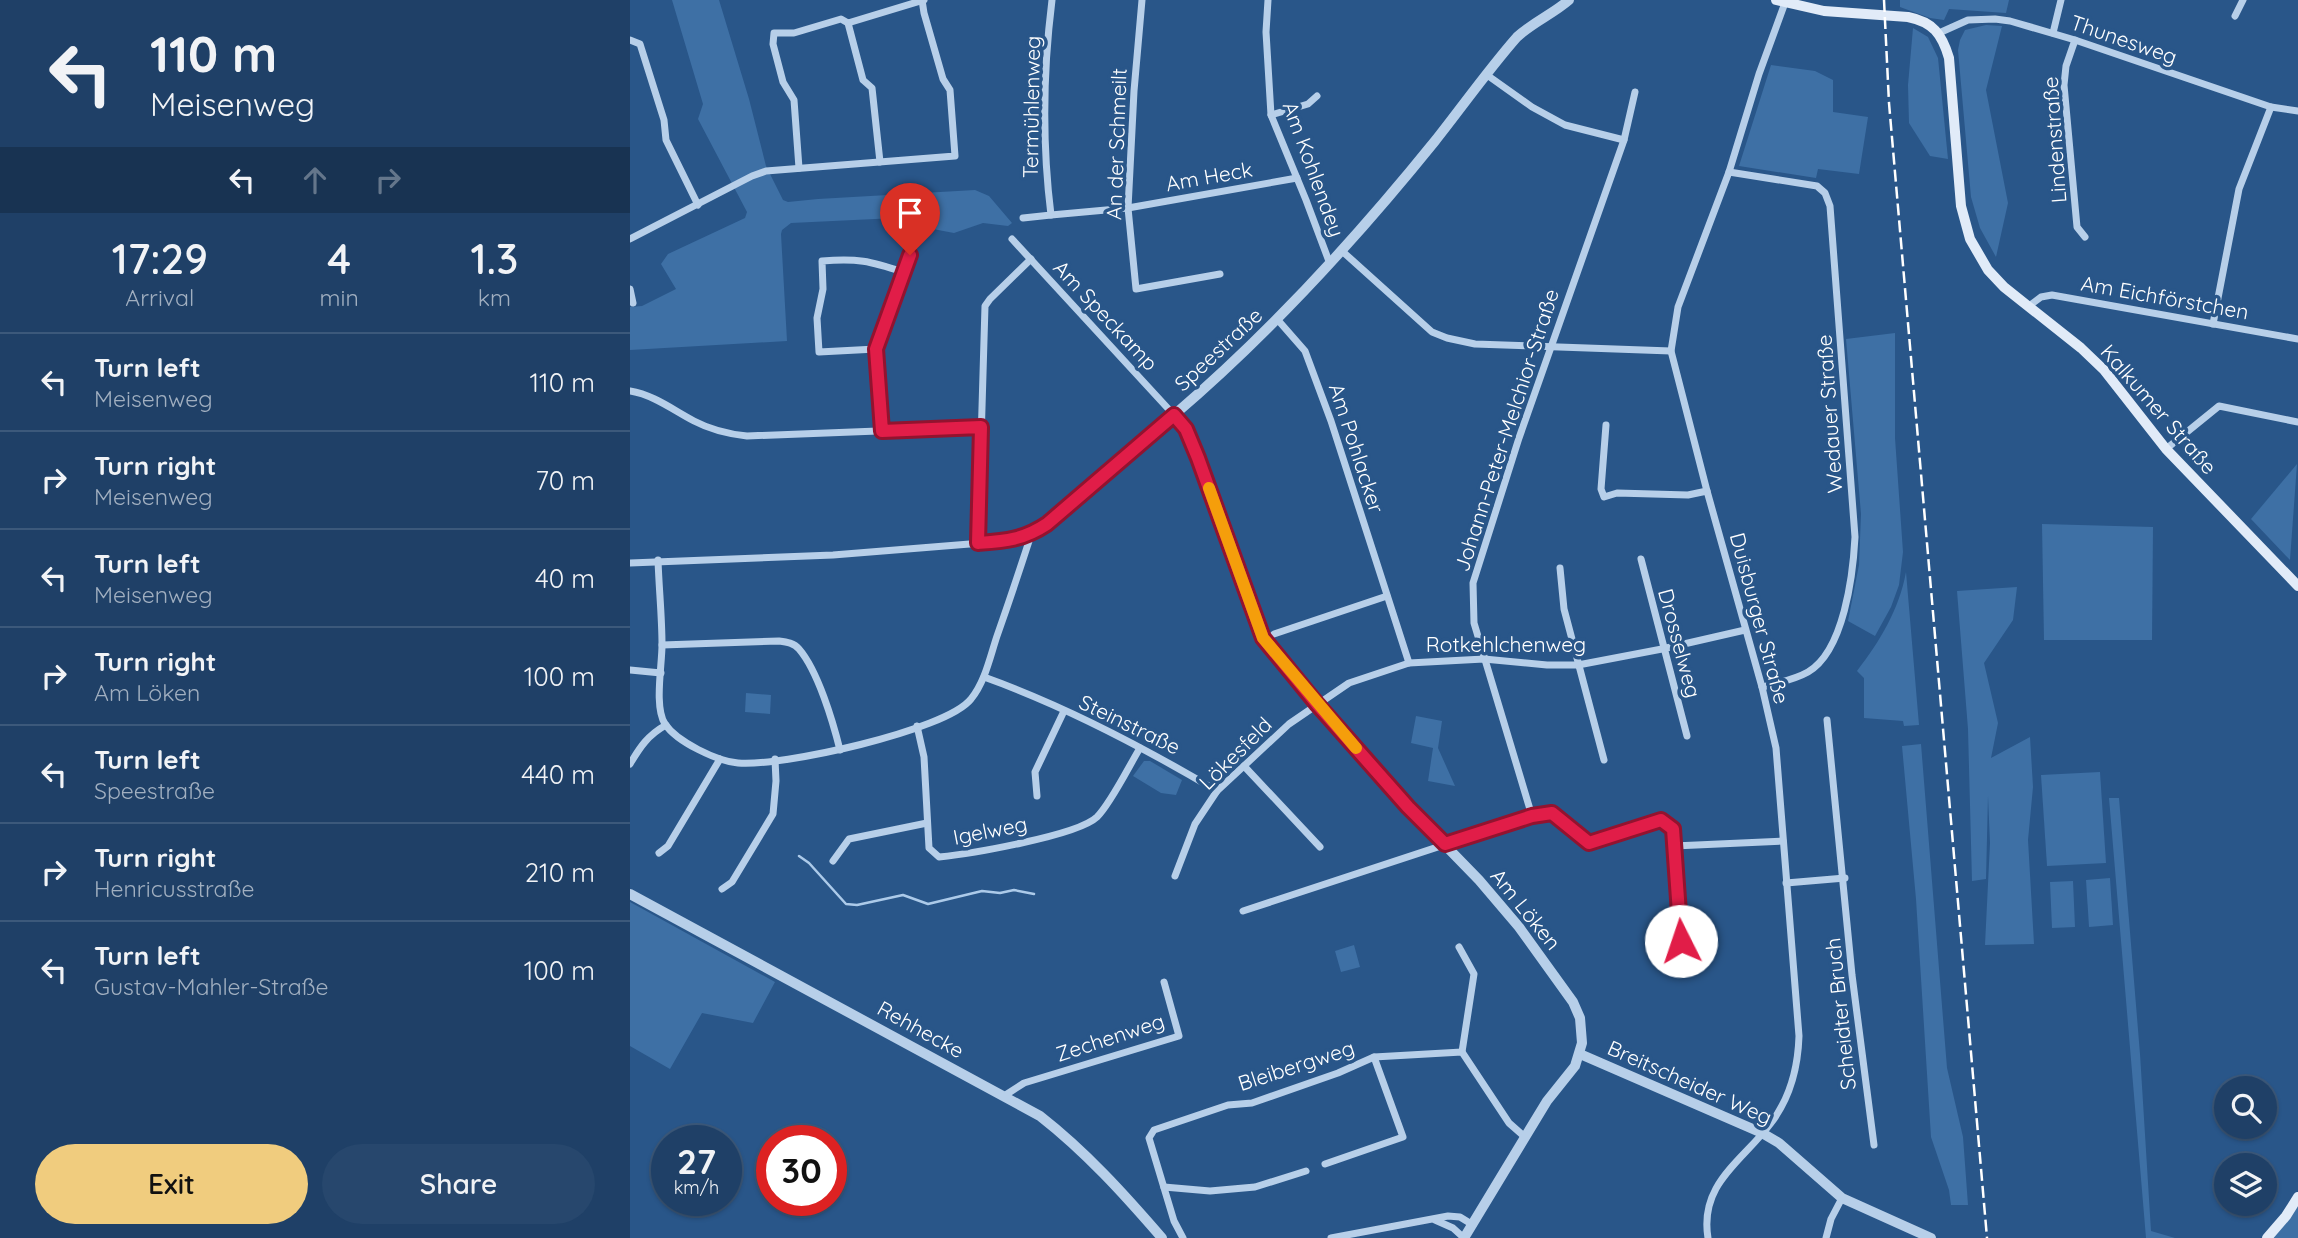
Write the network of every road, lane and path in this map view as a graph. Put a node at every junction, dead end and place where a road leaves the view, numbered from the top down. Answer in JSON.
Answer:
{"nodes":[{"id":1,"x":923,"y":0,"type":"edge"},
{"id":2,"x":1052,"y":0,"type":"edge"},
{"id":3,"x":1142,"y":0,"type":"edge"},
{"id":4,"x":1268,"y":0,"type":"edge"},
{"id":5,"x":1569,"y":0,"type":"edge"},
{"id":6,"x":2061,"y":0,"type":"edge"},
{"id":7,"x":2244,"y":0,"type":"edge"},
{"id":8,"x":1782,"y":1,"type":"edge"},
{"id":9,"x":2235,"y":16,"type":"dead end"},
{"id":10,"x":848,"y":23,"type":"junction"},
{"id":11,"x":1939,"y":33,"type":"junction"},
{"id":12,"x":2053,"y":33,"type":"junction"},
{"id":13,"x":630,"y":40,"type":"edge"},
{"id":14,"x":2075,"y":40,"type":"junction"},
{"id":15,"x":1487,"y":75,"type":"junction"},
{"id":16,"x":1635,"y":92,"type":"dead end"},
{"id":17,"x":1317,"y":96,"type":"dead end"},
{"id":18,"x":2271,"y":107,"type":"junction"},
{"id":19,"x":2298,"y":111,"type":"edge"},
{"id":20,"x":1271,"y":115,"type":"junction"},
{"id":21,"x":1624,"y":140,"type":"junction"},
{"id":22,"x":880,"y":162,"type":"junction"},
{"id":23,"x":799,"y":168,"type":"junction"},
{"id":24,"x":1729,"y":172,"type":"junction"},
{"id":25,"x":1297,"y":178,"type":"junction"},
{"id":26,"x":698,"y":205,"type":"junction"},
{"id":27,"x":1128,"y":208,"type":"junction"},
{"id":28,"x":1051,"y":215,"type":"junction"},
{"id":29,"x":1023,"y":218,"type":"dead end"},
{"id":30,"x":923,"y":220,"type":"dead end"},
{"id":31,"x":2085,"y":237,"type":"dead end"},
{"id":32,"x":630,"y":239,"type":"edge"},
{"id":33,"x":1012,"y":239,"type":"dead end"},
{"id":34,"x":1342,"y":251,"type":"junction"},
{"id":35,"x":1031,"y":259,"type":"junction"},
{"id":36,"x":1330,"y":264,"type":"junction"},
{"id":37,"x":903,"y":272,"type":"junction"},
{"id":38,"x":1220,"y":274,"type":"dead end"},
{"id":39,"x":630,"y":289,"type":"edge"},
{"id":40,"x":633,"y":303,"type":"dead end"},
{"id":41,"x":2029,"y":306,"type":"junction"},
{"id":42,"x":1277,"y":319,"type":"junction"},
{"id":43,"x":2213,"y":324,"type":"junction"},
{"id":44,"x":2298,"y":339,"type":"edge"},
{"id":45,"x":1551,"y":346,"type":"junction"},
{"id":46,"x":876,"y":349,"type":"junction"},
{"id":47,"x":1671,"y":351,"type":"junction"},
{"id":48,"x":630,"y":391,"type":"edge"},
{"id":49,"x":1174,"y":415,"type":"junction"},
{"id":50,"x":2298,"y":422,"type":"edge"},
{"id":51,"x":1606,"y":425,"type":"dead end"},
{"id":52,"x":981,"y":427,"type":"junction"},
{"id":53,"x":882,"y":431,"type":"junction"},
{"id":54,"x":2166,"y":449,"type":"junction"},
{"id":55,"x":1707,"y":491,"type":"junction"},
{"id":56,"x":1031,"y":535,"type":"junction"},
{"id":57,"x":978,"y":543,"type":"junction"},
{"id":58,"x":1641,"y":559,"type":"dead end"},
{"id":59,"x":659,"y":560,"type":"junction"},
{"id":60,"x":630,"y":563,"type":"edge"},
{"id":61,"x":1560,"y":568,"type":"dead end"},
{"id":62,"x":2298,"y":586,"type":"edge"},
{"id":63,"x":1387,"y":596,"type":"junction"},
{"id":64,"x":1745,"y":629,"type":"junction"},
{"id":65,"x":1274,"y":634,"type":"dead end"},
{"id":66,"x":662,"y":645,"type":"junction"},
{"id":67,"x":1662,"y":649,"type":"junction"},
{"id":68,"x":1484,"y":660,"type":"junction"},
{"id":69,"x":1409,"y":663,"type":"junction"},
{"id":70,"x":1578,"y":665,"type":"junction"},
{"id":71,"x":630,"y":670,"type":"edge"},
{"id":72,"x":661,"y":673,"type":"junction"},
{"id":73,"x":984,"y":677,"type":"junction"},
{"id":74,"x":1762,"y":687,"type":"junction"},
{"id":75,"x":1317,"y":704,"type":"junction"},
{"id":76,"x":1063,"y":711,"type":"junction"},
{"id":77,"x":1827,"y":720,"type":"dead end"},
{"id":78,"x":666,"y":725,"type":"junction"},
{"id":79,"x":917,"y":726,"type":"junction"},
{"id":80,"x":1687,"y":736,"type":"dead end"},
{"id":81,"x":1140,"y":748,"type":"junction"},
{"id":82,"x":840,"y":750,"type":"junction"},
{"id":83,"x":720,"y":759,"type":"junction"},
{"id":84,"x":775,"y":759,"type":"junction"},
{"id":85,"x":1604,"y":760,"type":"dead end"},
{"id":86,"x":630,"y":764,"type":"edge"},
{"id":87,"x":1244,"y":766,"type":"junction"},
{"id":88,"x":1217,"y":791,"type":"junction"},
{"id":89,"x":1037,"y":796,"type":"dead end"},
{"id":90,"x":1532,"y":816,"type":"junction"},
{"id":91,"x":927,"y":822,"type":"junction"},
{"id":92,"x":1783,"y":841,"type":"junction"},
{"id":93,"x":1445,"y":844,"type":"junction"},
{"id":94,"x":1674,"y":846,"type":"junction"},
{"id":95,"x":1320,"y":847,"type":"dead end"},
{"id":96,"x":659,"y":853,"type":"dead end"},
{"id":97,"x":833,"y":861,"type":"dead end"},
{"id":98,"x":1175,"y":876,"type":"dead end"},
{"id":99,"x":1845,"y":878,"type":"junction"},
{"id":100,"x":1786,"y":883,"type":"junction"},
{"id":101,"x":722,"y":889,"type":"dead end"},
{"id":102,"x":630,"y":894,"type":"edge"},
{"id":103,"x":1243,"y":911,"type":"dead end"},
{"id":104,"x":1459,"y":947,"type":"dead end"},
{"id":105,"x":1683,"y":964,"type":"dead end"},
{"id":106,"x":1164,"y":982,"type":"dead end"},
{"id":107,"x":1462,"y":1052,"type":"junction"},
{"id":108,"x":1580,"y":1054,"type":"junction"},
{"id":109,"x":1374,"y":1057,"type":"junction"},
{"id":110,"x":1004,"y":1096,"type":"junction"},
{"id":111,"x":1762,"y":1133,"type":"junction"},
{"id":112,"x":1525,"y":1137,"type":"junction"},
{"id":113,"x":1874,"y":1145,"type":"dead end"},
{"id":114,"x":1325,"y":1164,"type":"dead end"},
{"id":115,"x":1306,"y":1171,"type":"dead end"},
{"id":116,"x":1164,"y":1187,"type":"junction"},
{"id":117,"x":2298,"y":1197,"type":"edge"},
{"id":118,"x":1842,"y":1198,"type":"junction"},
{"id":119,"x":1434,"y":1220,"type":"junction"},
{"id":120,"x":1473,"y":1225,"type":"junction"},
{"id":121,"x":1162,"y":1238,"type":"edge"},
{"id":122,"x":1184,"y":1238,"type":"edge"},
{"id":123,"x":1331,"y":1238,"type":"edge"},
{"id":124,"x":1464,"y":1238,"type":"edge"},
{"id":125,"x":1708,"y":1238,"type":"edge"},
{"id":126,"x":1826,"y":1238,"type":"edge"},
{"id":127,"x":1931,"y":1238,"type":"edge"},
{"id":128,"x":2267,"y":1238,"type":"edge"}],
"edges":[{"from":1,"to":10,"type":"street"},
{"from":1,"to":22,"type":"street"},
{"from":2,"to":28,"type":"street","name":"Termühlenweg"},
{"from":3,"to":27,"type":"street","name":"An der Schmeilt"},
{"from":4,"to":20,"type":"street","name":"Am Kohlendey"},
{"from":5,"to":15,"type":"street","name":"Speestraße"},
{"from":6,"to":12,"type":"street"},
{"from":7,"to":9,"type":"street"},
{"from":8,"to":11,"type":"main road","name":"Kalkumer Straße"},
{"from":8,"to":24,"type":"street","name":"Duisburger Straße"},
{"from":10,"to":22,"type":"street"},
{"from":10,"to":23,"type":"street"},
{"from":11,"to":12,"type":"street","name":"Thunesweg"},
{"from":11,"to":41,"type":"main road","name":"Kalkumer Straße"},
{"from":12,"to":14,"type":"street","name":"Thunesweg"},
{"from":13,"to":26,"type":"street"},
{"from":14,"to":18,"type":"street","name":"Thunesweg"},
{"from":14,"to":31,"type":"street","name":"Lindenstraße"},
{"from":15,"to":21,"type":"street"},
{"from":15,"to":34,"type":"street","name":"Speestraße"},
{"from":16,"to":21,"type":"street","name":"Johann-Peter-Melchior-Straße"},
{"from":17,"to":20,"type":"street"},
{"from":18,"to":19,"type":"street","name":"Thunesweg"},
{"from":18,"to":43,"type":"street"},
{"from":20,"to":25,"type":"street","name":"Am Kohlendey"},
{"from":21,"to":45,"type":"street","name":"Johann-Peter-Melchior-Straße"},
{"from":22,"to":23,"type":"street"},
{"from":23,"to":26,"type":"street"},
{"from":24,"to":47,"type":"street","name":"Duisburger Straße"},
{"from":24,"to":74,"type":"street","name":"Wedauer Straße"},
{"from":25,"to":27,"type":"street","name":"Am Heck"},
{"from":25,"to":36,"type":"street","name":"Am Kohlendey"},
{"from":26,"to":32,"type":"street"},
{"from":27,"to":28,"type":"street"},
{"from":27,"to":38,"type":"street","name":"An der Schmeilt"},
{"from":28,"to":29,"type":"street"},
{"from":30,"to":37,"type":"street"},
{"from":33,"to":35,"type":"street","name":"Am Speckamp"},
{"from":34,"to":36,"type":"street","name":"Speestraße"},
{"from":34,"to":45,"type":"street"},
{"from":35,"to":49,"type":"street","name":"Am Speckamp"},
{"from":35,"to":52,"type":"street"},
{"from":36,"to":42,"type":"street","name":"Speestraße"},
{"from":37,"to":46,"type":"street"},
{"from":37,"to":46,"type":"street"},
{"from":39,"to":40,"type":"street"},
{"from":41,"to":43,"type":"street","name":"Am Eichförstchen"},
{"from":41,"to":54,"type":"main road","name":"Kalkumer Straße"},
{"from":42,"to":49,"type":"street","name":"Speestraße"},
{"from":42,"to":63,"type":"street","name":"Am Pohlacker"},
{"from":43,"to":44,"type":"street","name":"Am Eichförstchen"},
{"from":45,"to":47,"type":"street"},
{"from":45,"to":68,"type":"street","name":"Johann-Peter-Melchior-Straße"},
{"from":46,"to":53,"type":"street"},
{"from":47,"to":55,"type":"street","name":"Duisburger Straße"},
{"from":48,"to":53,"type":"street"},
{"from":49,"to":56,"type":"street","name":"Speestraße"},
{"from":49,"to":75,"type":"street","name":"Am Löken"},
{"from":50,"to":54,"type":"street"},
{"from":51,"to":55,"type":"street"},
{"from":52,"to":53,"type":"street"},
{"from":52,"to":57,"type":"street"},
{"from":54,"to":62,"type":"main road","name":"Kalkumer Straße"},
{"from":55,"to":64,"type":"street","name":"Duisburger Straße"},
{"from":56,"to":57,"type":"street","name":"Speestraße"},
{"from":56,"to":73,"type":"street"},
{"from":57,"to":59,"type":"street","name":"Speestraße"},
{"from":58,"to":67,"type":"street","name":"Drosselweg"},
{"from":59,"to":60,"type":"street","name":"Speestraße"},
{"from":59,"to":66,"type":"street"},
{"from":61,"to":70,"type":"street"},
{"from":63,"to":65,"type":"street"},
{"from":63,"to":69,"type":"street","name":"Am Pohlacker"},
{"from":64,"to":67,"type":"street","name":"Rotkehlchenweg"},
{"from":64,"to":74,"type":"street","name":"Duisburger Straße"},
{"from":66,"to":72,"type":"street"},
{"from":66,"to":82,"type":"street"},
{"from":67,"to":70,"type":"street","name":"Rotkehlchenweg"},
{"from":67,"to":80,"type":"street","name":"Drosselweg"},
{"from":68,"to":69,"type":"street","name":"Rotkehlchenweg"},
{"from":68,"to":70,"type":"street","name":"Rotkehlchenweg"},
{"from":68,"to":90,"type":"street","name":"Johann-Peter-Melchior-Straße"},
{"from":69,"to":75,"type":"street","name":"Rotkehlchenweg"},
{"from":70,"to":85,"type":"street"},
{"from":71,"to":72,"type":"street"},
{"from":72,"to":78,"type":"street"},
{"from":73,"to":76,"type":"street","name":"Steinstraße"},
{"from":73,"to":79,"type":"street"},
{"from":74,"to":92,"type":"street","name":"Duisburger Straße"},
{"from":75,"to":87,"type":"street","name":"Lökesfeld"},
{"from":75,"to":93,"type":"street","name":"Am Löken"},
{"from":76,"to":81,"type":"street","name":"Steinstraße"},
{"from":76,"to":89,"type":"street","name":"Steinstraße"},
{"from":77,"to":99,"type":"street","name":"Scheidter Bruch"},
{"from":78,"to":83,"type":"street"},
{"from":78,"to":86,"type":"street"},
{"from":79,"to":82,"type":"street"},
{"from":79,"to":91,"type":"street","name":"Igelweg"},
{"from":81,"to":88,"type":"street","name":"Steinstraße"},
{"from":81,"to":91,"type":"street","name":"Igelweg"},
{"from":82,"to":84,"type":"street"},
{"from":83,"to":84,"type":"street"},
{"from":83,"to":96,"type":"street"},
{"from":84,"to":101,"type":"street"},
{"from":87,"to":88,"type":"street","name":"Lökesfeld"},
{"from":87,"to":95,"type":"street"},
{"from":88,"to":98,"type":"street","name":"Lökesfeld"},
{"from":90,"to":93,"type":"street"},
{"from":90,"to":94,"type":"street"},
{"from":91,"to":97,"type":"street"},
{"from":92,"to":94,"type":"street"},
{"from":92,"to":100,"type":"street","name":"Duisburger Straße"},
{"from":93,"to":103,"type":"street"},
{"from":93,"to":108,"type":"street","name":"Am Löken"},
{"from":94,"to":105,"type":"street"},
{"from":99,"to":100,"type":"street"},
{"from":99,"to":113,"type":"street","name":"Scheidter Bruch"},
{"from":100,"to":111,"type":"street","name":"Duisburger Straße"},
{"from":102,"to":110,"type":"street","name":"Rehhecke"},
{"from":104,"to":107,"type":"street"},
{"from":106,"to":110,"type":"street","name":"Zechenweg"},
{"from":107,"to":109,"type":"street","name":"Bleibergweg"},
{"from":107,"to":112,"type":"street"},
{"from":108,"to":111,"type":"street","name":"Breitscheider Weg"},
{"from":108,"to":112,"type":"street","name":"Breitscheider Weg"},
{"from":109,"to":114,"type":"street"},
{"from":109,"to":116,"type":"street","name":"Bleibergweg"},
{"from":110,"to":121,"type":"street","name":"Rehhecke"},
{"from":111,"to":118,"type":"street","name":"Breitscheider Weg"},
{"from":111,"to":125,"type":"street","name":"Duisburger Straße"},
{"from":112,"to":120,"type":"street","name":"Breitscheider Weg"},
{"from":115,"to":116,"type":"street"},
{"from":116,"to":122,"type":"street","name":"Bleibergweg"},
{"from":117,"to":128,"type":"main road"},
{"from":118,"to":126,"type":"street"},
{"from":118,"to":127,"type":"street","name":"Breitscheider Weg"},
{"from":119,"to":120,"type":"street"},
{"from":119,"to":123,"type":"street"},
{"from":119,"to":124,"type":"street"},
{"from":120,"to":124,"type":"street","name":"Breitscheider Weg"}]}
